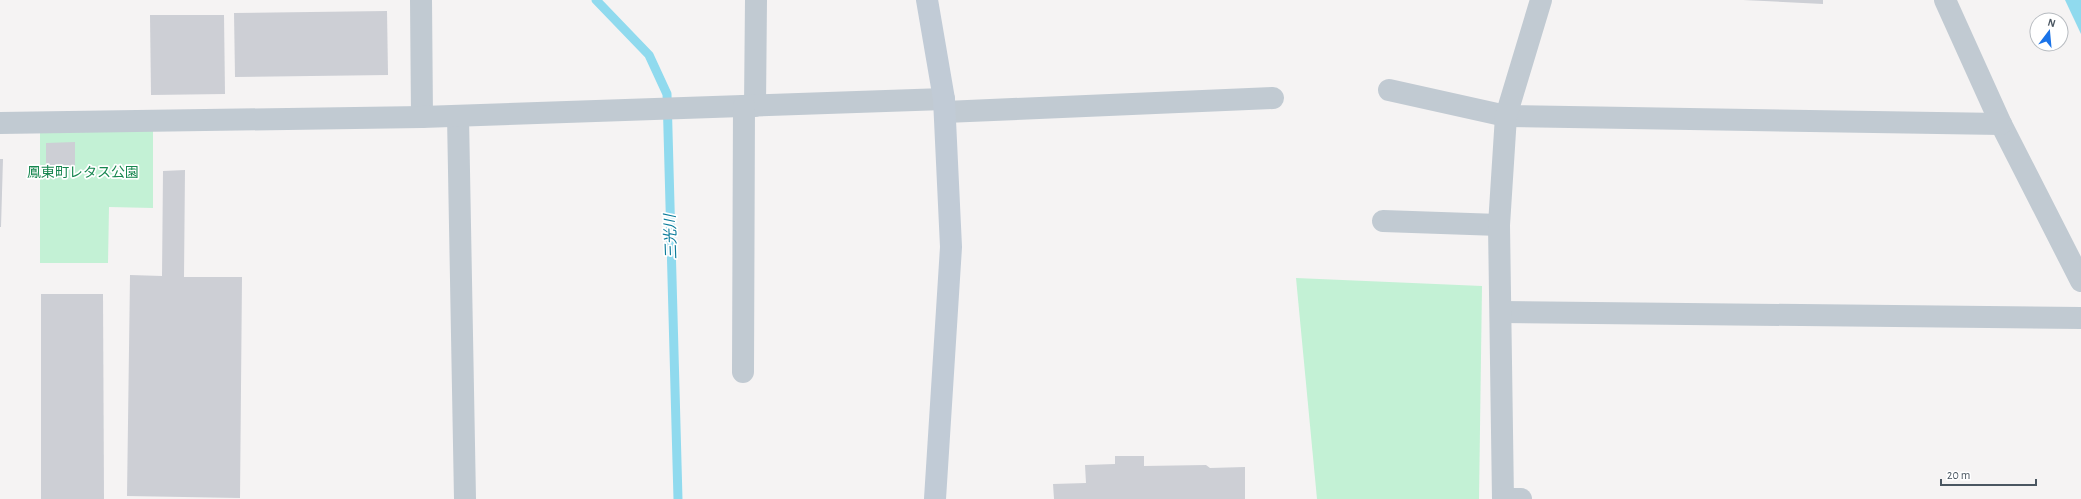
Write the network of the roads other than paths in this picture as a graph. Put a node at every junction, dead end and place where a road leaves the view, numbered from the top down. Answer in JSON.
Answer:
{"nodes":[{"id":1,"x":421,"y":0,"type":"edge"},
{"id":2,"x":756,"y":0,"type":"edge"},
{"id":3,"x":926,"y":0,"type":"edge"},
{"id":4,"x":1541,"y":0,"type":"edge"},
{"id":5,"x":1945,"y":0,"type":"edge"},
{"id":6,"x":1389,"y":90,"type":"dead end"},
{"id":7,"x":1273,"y":98,"type":"dead end"},
{"id":8,"x":749,"y":106,"type":"junction"},
{"id":9,"x":944,"y":106,"type":"junction"},
{"id":10,"x":458,"y":116,"type":"junction"},
{"id":11,"x":1506,"y":116,"type":"junction"},
{"id":12,"x":422,"y":117,"type":"junction"},
{"id":13,"x":0,"y":123,"type":"edge"},
{"id":14,"x":2001,"y":124,"type":"junction"},
{"id":15,"x":1383,"y":221,"type":"dead end"},
{"id":16,"x":1499,"y":225,"type":"junction"},
{"id":17,"x":2081,"y":281,"type":"edge"},
{"id":18,"x":1501,"y":312,"type":"junction"},
{"id":19,"x":2081,"y":318,"type":"edge"},
{"id":20,"x":743,"y":372,"type":"dead end"},
{"id":21,"x":465,"y":499,"type":"edge"},
{"id":22,"x":935,"y":499,"type":"edge"},
{"id":23,"x":1503,"y":499,"type":"edge"},
{"id":24,"x":1521,"y":499,"type":"edge"}],
"edges":[{"from":1,"to":12,"type":"street"},
{"from":2,"to":8,"type":"street"},
{"from":3,"to":9,"type":"street"},
{"from":4,"to":11,"type":"street"},
{"from":5,"to":14,"type":"street"},
{"from":6,"to":11,"type":"street"},
{"from":7,"to":9,"type":"street"},
{"from":8,"to":9,"type":"street"},
{"from":8,"to":10,"type":"street"},
{"from":8,"to":20,"type":"street"},
{"from":9,"to":22,"type":"street"},
{"from":10,"to":12,"type":"street"},
{"from":10,"to":21,"type":"street"},
{"from":11,"to":14,"type":"street"},
{"from":11,"to":16,"type":"street"},
{"from":12,"to":13,"type":"street"},
{"from":14,"to":17,"type":"street"},
{"from":15,"to":16,"type":"street"},
{"from":16,"to":18,"type":"street"},
{"from":18,"to":19,"type":"street"},
{"from":18,"to":23,"type":"street"},
{"from":23,"to":24,"type":"street"}]}
